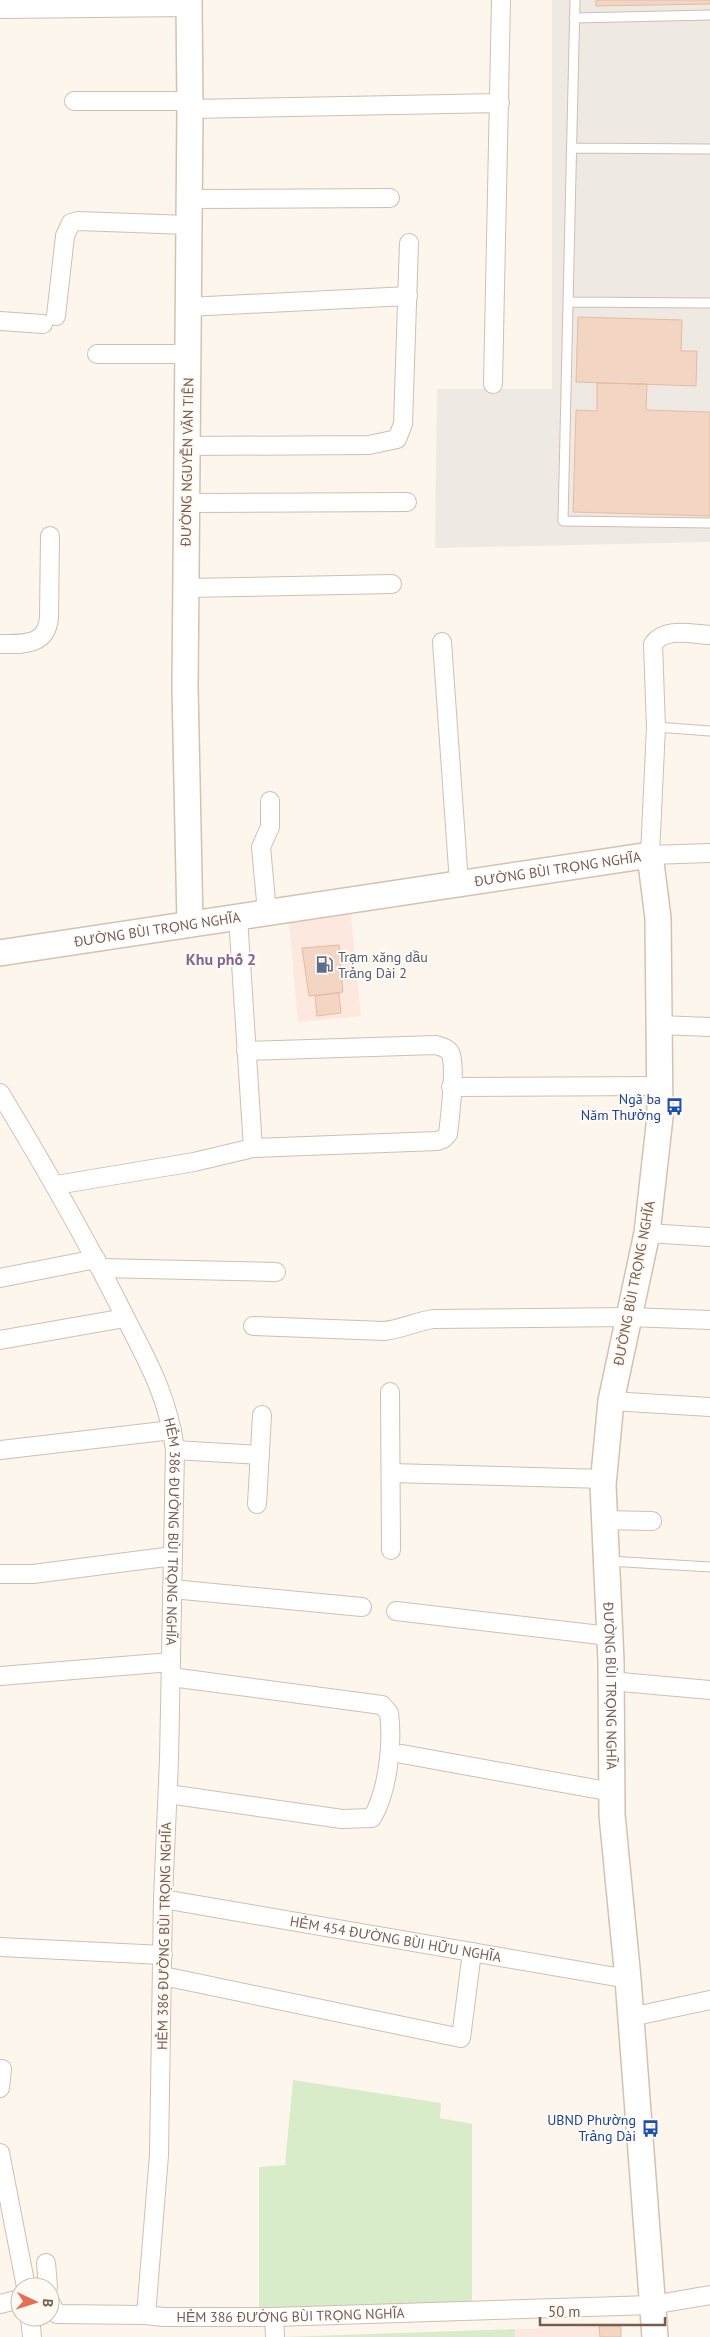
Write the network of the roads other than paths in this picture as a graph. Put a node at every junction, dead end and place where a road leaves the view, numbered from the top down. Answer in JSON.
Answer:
{"nodes":[{"id":1,"x":1,"y":0,"type":"edge"},
{"id":2,"x":501,"y":0,"type":"edge"},
{"id":3,"x":575,"y":0,"type":"edge"},
{"id":4,"x":189,"y":3,"type":"edge"},
{"id":5,"x":0,"y":11,"type":"edge"},
{"id":6,"x":710,"y":15,"type":"edge"},
{"id":7,"x":574,"y":18,"type":"junction"},
{"id":8,"x":74,"y":101,"type":"dead end"},
{"id":9,"x":500,"y":103,"type":"junction"},
{"id":10,"x":190,"y":105,"type":"junction"},
{"id":11,"x":572,"y":148,"type":"junction"},
{"id":12,"x":710,"y":149,"type":"edge"},
{"id":13,"x":390,"y":198,"type":"dead end"},
{"id":14,"x":188,"y":199,"type":"junction"},
{"id":15,"x":188,"y":225,"type":"junction"},
{"id":16,"x":409,"y":243,"type":"dead end"},
{"id":17,"x":408,"y":296,"type":"junction"},
{"id":18,"x":568,"y":302,"type":"junction"},
{"id":19,"x":710,"y":303,"type":"edge"},
{"id":20,"x":188,"y":307,"type":"junction"},
{"id":21,"x":0,"y":320,"type":"edge"},
{"id":22,"x":97,"y":354,"type":"dead end"},
{"id":23,"x":188,"y":354,"type":"junction"},
{"id":24,"x":493,"y":384,"type":"dead end"},
{"id":25,"x":187,"y":446,"type":"junction"},
{"id":26,"x":407,"y":502,"type":"dead end"},
{"id":27,"x":186,"y":503,"type":"junction"},
{"id":28,"x":710,"y":523,"type":"edge"},
{"id":29,"x":50,"y":536,"type":"dead end"},
{"id":30,"x":392,"y":584,"type":"dead end"},
{"id":31,"x":185,"y":588,"type":"junction"},
{"id":32,"x":710,"y":635,"type":"edge"},
{"id":33,"x":442,"y":642,"type":"dead end"},
{"id":34,"x":0,"y":644,"type":"edge"},
{"id":35,"x":656,"y":727,"type":"junction"},
{"id":36,"x":710,"y":731,"type":"edge"},
{"id":37,"x":270,"y":801,"type":"dead end"},
{"id":38,"x":710,"y":854,"type":"edge"},
{"id":39,"x":650,"y":855,"type":"junction"},
{"id":40,"x":459,"y":884,"type":"junction"},
{"id":41,"x":267,"y":912,"type":"junction"},
{"id":42,"x":238,"y":917,"type":"junction"},
{"id":43,"x":190,"y":924,"type":"junction"},
{"id":44,"x":0,"y":953,"type":"edge"},
{"id":45,"x":660,"y":1025,"type":"junction"},
{"id":46,"x":710,"y":1026,"type":"edge"},
{"id":47,"x":246,"y":1051,"type":"junction"},
{"id":48,"x":659,"y":1086,"type":"junction"},
{"id":49,"x":451,"y":1087,"type":"junction"},
{"id":50,"x":0,"y":1093,"type":"edge"},
{"id":51,"x":252,"y":1148,"type":"junction"},
{"id":52,"x":56,"y":1185,"type":"junction"},
{"id":53,"x":647,"y":1232,"type":"junction"},
{"id":54,"x":710,"y":1237,"type":"edge"},
{"id":55,"x":98,"y":1263,"type":"junction"},
{"id":56,"x":276,"y":1272,"type":"dead end"},
{"id":57,"x":0,"y":1278,"type":"edge"},
{"id":58,"x":629,"y":1317,"type":"junction"},
{"id":59,"x":125,"y":1318,"type":"junction"},
{"id":60,"x":710,"y":1320,"type":"edge"},
{"id":61,"x":253,"y":1326,"type":"dead end"},
{"id":62,"x":0,"y":1340,"type":"edge"},
{"id":63,"x":390,"y":1392,"type":"dead end"},
{"id":64,"x":611,"y":1401,"type":"junction"},
{"id":65,"x":710,"y":1407,"type":"edge"},
{"id":66,"x":262,"y":1415,"type":"dead end"},
{"id":67,"x":172,"y":1430,"type":"junction"},
{"id":68,"x":0,"y":1450,"type":"edge"},
{"id":69,"x":174,"y":1450,"type":"junction"},
{"id":70,"x":260,"y":1455,"type":"junction"},
{"id":71,"x":392,"y":1473,"type":"junction"},
{"id":72,"x":604,"y":1478,"type":"junction"},
{"id":73,"x":257,"y":1504,"type":"dead end"},
{"id":74,"x":604,"y":1520,"type":"junction"},
{"id":75,"x":652,"y":1521,"type":"dead end"},
{"id":76,"x":391,"y":1550,"type":"dead end"},
{"id":77,"x":173,"y":1556,"type":"junction"},
{"id":78,"x":606,"y":1561,"type":"junction"},
{"id":79,"x":710,"y":1567,"type":"edge"},
{"id":80,"x":0,"y":1574,"type":"edge"},
{"id":81,"x":172,"y":1589,"type":"junction"},
{"id":82,"x":362,"y":1607,"type":"dead end"},
{"id":83,"x":396,"y":1611,"type":"dead end"},
{"id":84,"x":609,"y":1636,"type":"junction"},
{"id":85,"x":171,"y":1669,"type":"junction"},
{"id":86,"x":0,"y":1676,"type":"edge"},
{"id":87,"x":610,"y":1680,"type":"junction"},
{"id":88,"x":710,"y":1690,"type":"edge"},
{"id":89,"x":402,"y":1754,"type":"dead end"},
{"id":90,"x":612,"y":1792,"type":"junction"},
{"id":91,"x":168,"y":1794,"type":"junction"},
{"id":92,"x":163,"y":1898,"type":"junction"},
{"id":93,"x":0,"y":1947,"type":"edge"},
{"id":94,"x":472,"y":1952,"type":"junction"},
{"id":95,"x":163,"y":1955,"type":"junction"},
{"id":96,"x":163,"y":1976,"type":"junction"},
{"id":97,"x":628,"y":1979,"type":"junction"},
{"id":98,"x":710,"y":2000,"type":"edge"},
{"id":99,"x":631,"y":2017,"type":"junction"},
{"id":100,"x":2,"y":2069,"type":"dead end"},
{"id":101,"x":0,"y":2088,"type":"edge"},
{"id":102,"x":0,"y":2153,"type":"edge"},
{"id":103,"x":46,"y":2263,"type":"dead end"},
{"id":104,"x":24,"y":2277,"type":"edge"},
{"id":105,"x":47,"y":2277,"type":"edge"},
{"id":106,"x":710,"y":2295,"type":"edge"},
{"id":107,"x":652,"y":2305,"type":"junction"},
{"id":108,"x":60,"y":2314,"type":"edge"},
{"id":109,"x":146,"y":2315,"type":"junction"},
{"id":110,"x":274,"y":2317,"type":"junction"},
{"id":111,"x":275,"y":2337,"type":"edge"},
{"id":112,"x":655,"y":2337,"type":"edge"}],
"edges":[{"from":1,"to":5,"type":"street"},
{"from":2,"to":9,"type":"street"},
{"from":3,"to":7,"type":"lane"},
{"from":4,"to":5,"type":"street"},
{"from":4,"to":10,"type":"street","name":"ĐƯỜNG NGUYỄN VĂN TIÊN"},
{"from":6,"to":7,"type":"lane"},
{"from":7,"to":11,"type":"lane"},
{"from":8,"to":10,"type":"street"},
{"from":9,"to":10,"type":"street"},
{"from":9,"to":24,"type":"street"},
{"from":10,"to":14,"type":"street","name":"ĐƯỜNG NGUYỄN VĂN TIÊN"},
{"from":11,"to":12,"type":"lane"},
{"from":11,"to":18,"type":"lane"},
{"from":13,"to":14,"type":"street"},
{"from":14,"to":15,"type":"street","name":"ĐƯỜNG NGUYỄN VĂN TIÊN"},
{"from":15,"to":20,"type":"street","name":"ĐƯỜNG NGUYỄN VĂN TIÊN"},
{"from":15,"to":21,"type":"street"},
{"from":16,"to":17,"type":"street"},
{"from":17,"to":20,"type":"street"},
{"from":17,"to":25,"type":"street"},
{"from":18,"to":19,"type":"lane"},
{"from":18,"to":28,"type":"lane"},
{"from":20,"to":23,"type":"street","name":"ĐƯỜNG NGUYỄN VĂN TIÊN"},
{"from":22,"to":23,"type":"street"},
{"from":23,"to":25,"type":"street","name":"ĐƯỜNG NGUYỄN VĂN TIÊN"},
{"from":25,"to":27,"type":"street","name":"ĐƯỜNG NGUYỄN VĂN TIÊN"},
{"from":26,"to":27,"type":"street"},
{"from":27,"to":31,"type":"street","name":"ĐƯỜNG NGUYỄN VĂN TIÊN"},
{"from":29,"to":34,"type":"street"},
{"from":30,"to":31,"type":"street"},
{"from":31,"to":43,"type":"street","name":"ĐƯỜNG NGUYỄN VĂN TIÊN"},
{"from":32,"to":35,"type":"street"},
{"from":33,"to":40,"type":"street"},
{"from":35,"to":36,"type":"lane"},
{"from":35,"to":39,"type":"street"},
{"from":37,"to":41,"type":"street"},
{"from":38,"to":39,"type":"street"},
{"from":39,"to":40,"type":"street","name":"ĐƯỜNG BÙI TRỌNG NGHĨA"},
{"from":39,"to":45,"type":"street","name":"ĐƯỜNG BÙI TRỌNG NGHĨA"},
{"from":40,"to":41,"type":"street","name":"ĐƯỜNG BÙI TRỌNG NGHĨA"},
{"from":41,"to":42,"type":"street","name":"ĐƯỜNG BÙI TRỌNG NGHĨA"},
{"from":42,"to":43,"type":"street","name":"ĐƯỜNG BÙI TRỌNG NGHĨA"},
{"from":42,"to":47,"type":"street"},
{"from":43,"to":44,"type":"street","name":"ĐƯỜNG BÙI TRỌNG NGHĨA"},
{"from":45,"to":46,"type":"street"},
{"from":45,"to":48,"type":"street","name":"ĐƯỜNG BÙI TRỌNG NGHĨA"},
{"from":47,"to":49,"type":"street"},
{"from":47,"to":51,"type":"street"},
{"from":48,"to":49,"type":"street"},
{"from":48,"to":53,"type":"street","name":"ĐƯỜNG BÙI TRỌNG NGHĨA"},
{"from":49,"to":51,"type":"street"},
{"from":50,"to":52,"type":"street","name":"HẺM 386 ĐƯỜNG BÙI TRỌNG NGHĨA"},
{"from":51,"to":52,"type":"street"},
{"from":52,"to":55,"type":"street","name":"HẺM 386 ĐƯỜNG BÙI TRỌNG NGHĨA"},
{"from":53,"to":54,"type":"street"},
{"from":53,"to":58,"type":"street","name":"ĐƯỜNG BÙI TRỌNG NGHĨA"},
{"from":55,"to":56,"type":"street"},
{"from":55,"to":57,"type":"street"},
{"from":55,"to":59,"type":"street","name":"HẺM 386 ĐƯỜNG BÙI TRỌNG NGHĨA"},
{"from":58,"to":60,"type":"street"},
{"from":58,"to":61,"type":"street"},
{"from":58,"to":64,"type":"street","name":"ĐƯỜNG BÙI TRỌNG NGHĨA"},
{"from":59,"to":62,"type":"street"},
{"from":59,"to":67,"type":"street","name":"HẺM 386 ĐƯỜNG BÙI TRỌNG NGHĨA"},
{"from":63,"to":71,"type":"street"},
{"from":64,"to":65,"type":"street"},
{"from":64,"to":72,"type":"street","name":"ĐƯỜNG BÙI TRỌNG NGHĨA"},
{"from":66,"to":70,"type":"street"},
{"from":67,"to":68,"type":"street"},
{"from":67,"to":69,"type":"street","name":"HẺM 386 ĐƯỜNG BÙI TRỌNG NGHĨA"},
{"from":69,"to":70,"type":"street"},
{"from":69,"to":77,"type":"street","name":"HẺM 386 ĐƯỜNG BÙI TRỌNG NGHĨA"},
{"from":70,"to":73,"type":"street"},
{"from":71,"to":72,"type":"street"},
{"from":71,"to":76,"type":"street"},
{"from":72,"to":74,"type":"street","name":"ĐƯỜNG BÙI TRỌNG NGHĨA"},
{"from":74,"to":75,"type":"street"},
{"from":74,"to":78,"type":"street","name":"ĐƯỜNG BÙI TRỌNG NGHĨA"},
{"from":77,"to":80,"type":"street"},
{"from":77,"to":81,"type":"street","name":"HẺM 386 ĐƯỜNG BÙI TRỌNG NGHĨA"},
{"from":78,"to":79,"type":"lane"},
{"from":78,"to":84,"type":"street","name":"ĐƯỜNG BÙI TRỌNG NGHĨA"},
{"from":81,"to":82,"type":"street"},
{"from":81,"to":85,"type":"street","name":"HẺM 386 ĐƯỜNG BÙI TRỌNG NGHĨA"},
{"from":83,"to":84,"type":"street"},
{"from":84,"to":87,"type":"street","name":"ĐƯỜNG BÙI TRỌNG NGHĨA"},
{"from":85,"to":86,"type":"street"},
{"from":85,"to":91,"type":"street","name":"HẺM 386 ĐƯỜNG BÙI TRỌNG NGHĨA"},
{"from":85,"to":91,"type":"street"},
{"from":87,"to":88,"type":"street"},
{"from":87,"to":90,"type":"street","name":"ĐƯỜNG BÙI TRỌNG NGHĨA"},
{"from":89,"to":90,"type":"street"},
{"from":90,"to":97,"type":"street","name":"ĐƯỜNG BÙI TRỌNG NGHĨA"},
{"from":91,"to":92,"type":"street","name":"HẺM 386 ĐƯỜNG BÙI TRỌNG NGHĨA"},
{"from":92,"to":94,"type":"street","name":"HẺM 454 ĐƯỜNG BÙI HỮU NGHĨA"},
{"from":92,"to":95,"type":"street","name":"HẺM 386 ĐƯỜNG BÙI TRỌNG NGHĨA"},
{"from":93,"to":95,"type":"street"},
{"from":94,"to":96,"type":"street"},
{"from":94,"to":97,"type":"street","name":"HẺM 454 ĐƯỜNG BÙI HỮU NGHĨA"},
{"from":95,"to":96,"type":"street","name":"HẺM 386 ĐƯỜNG BÙI TRỌNG NGHĨA"},
{"from":96,"to":109,"type":"street","name":"HẺM 386 ĐƯỜNG BÙI TRỌNG NGHĨA"},
{"from":97,"to":99,"type":"street","name":"ĐƯỜNG BÙI TRỌNG NGHĨA"},
{"from":98,"to":99,"type":"street"},
{"from":99,"to":107,"type":"street","name":"ĐƯỜNG BÙI TRỌNG NGHĨA"},
{"from":100,"to":101,"type":"street"},
{"from":102,"to":104,"type":"street"},
{"from":103,"to":105,"type":"street"},
{"from":106,"to":107,"type":"street","name":"HẺM 386 ĐƯỜNG BÙI TRỌNG NGHĨA"},
{"from":107,"to":110,"type":"street","name":"HẺM 386 ĐƯỜNG BÙI TRỌNG NGHĨA"},
{"from":107,"to":112,"type":"street","name":"ĐƯỜNG BÙI TRỌNG NGHĨA"},
{"from":108,"to":109,"type":"street"},
{"from":109,"to":110,"type":"street","name":"HẺM 386 ĐƯỜNG BÙI TRỌNG NGHĨA"},
{"from":110,"to":111,"type":"street"}]}
